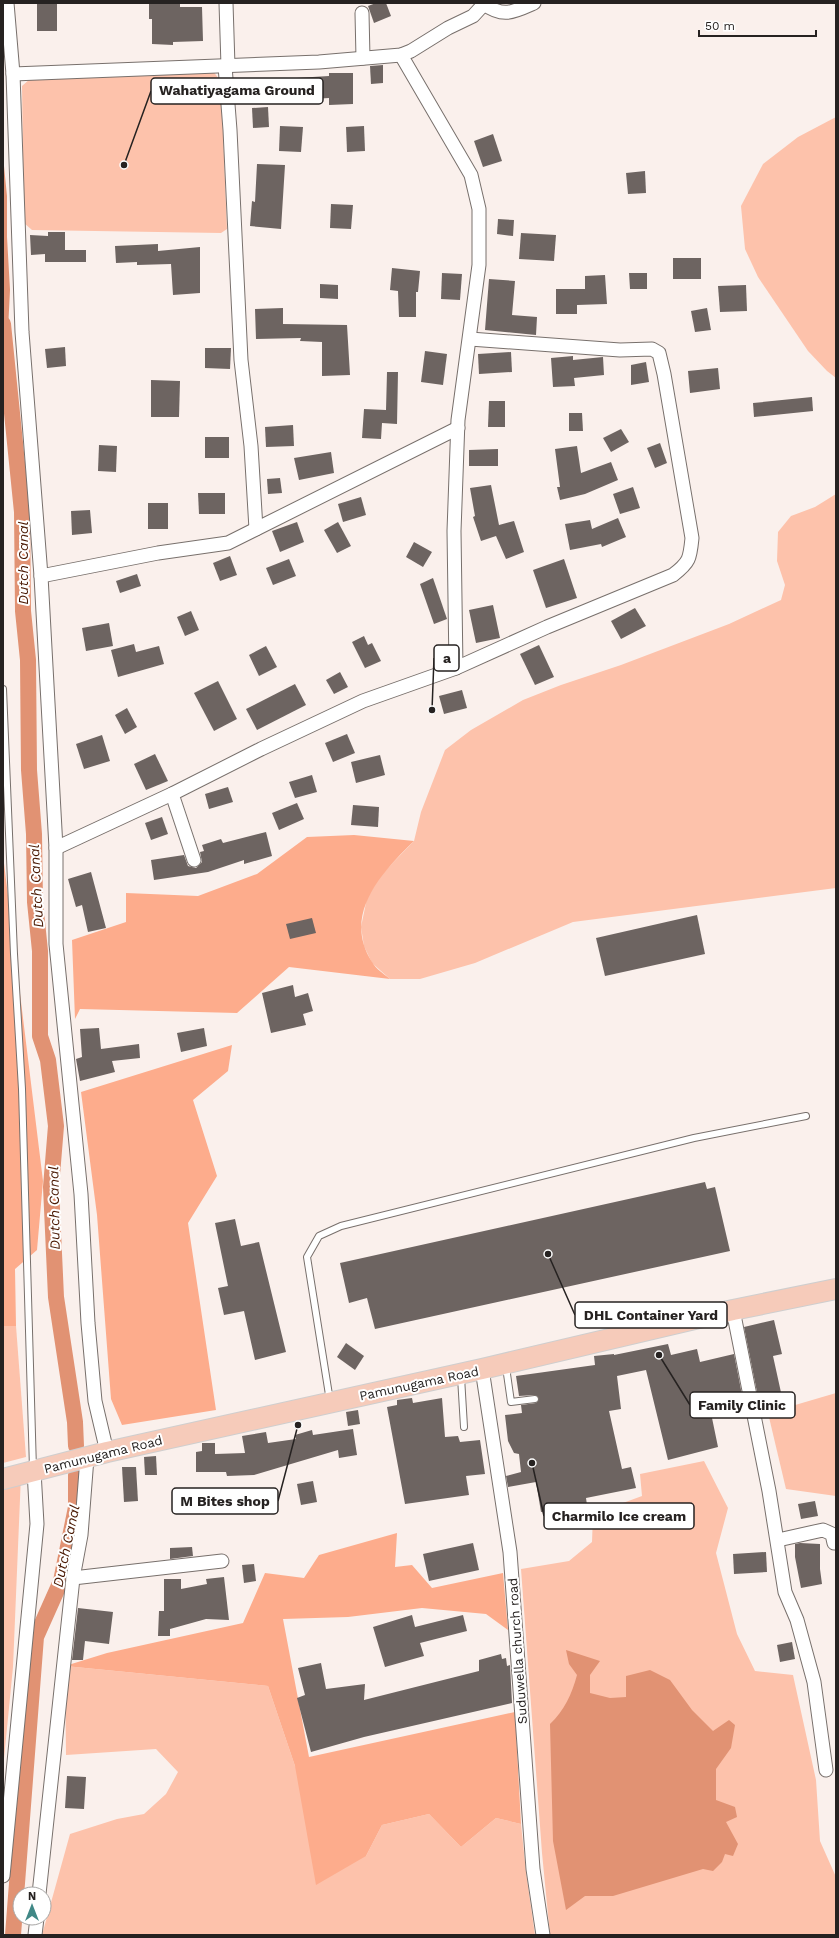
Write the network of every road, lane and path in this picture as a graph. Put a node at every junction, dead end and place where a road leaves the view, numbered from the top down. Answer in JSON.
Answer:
{"nodes":[{"id":1,"x":7,"y":3,"type":"edge"},
{"id":2,"x":226,"y":3,"type":"edge"},
{"id":3,"x":484,"y":3,"type":"edge"},
{"id":4,"x":534,"y":3,"type":"edge"},
{"id":5,"x":362,"y":13,"type":"dead end"},
{"id":6,"x":401,"y":55,"type":"junction"},
{"id":7,"x":363,"y":58,"type":"junction"},
{"id":8,"x":226,"y":66,"type":"junction"},
{"id":9,"x":13,"y":74,"type":"junction"},
{"id":10,"x":470,"y":339,"type":"junction"},
{"id":11,"x":458,"y":428,"type":"junction"},
{"id":12,"x":256,"y":529,"type":"junction"},
{"id":13,"x":40,"y":576,"type":"junction"},
{"id":14,"x":456,"y":668,"type":"junction"},
{"id":15,"x":3,"y":689,"type":"edge"},
{"id":16,"x":172,"y":794,"type":"junction"},
{"id":17,"x":56,"y":848,"type":"junction"},
{"id":18,"x":194,"y":860,"type":"dead end"},
{"id":19,"x":806,"y":1116,"type":"dead end"},
{"id":20,"x":836,"y":1289,"type":"edge"},
{"id":21,"x":733,"y":1310,"type":"junction"},
{"id":22,"x":506,"y":1363,"type":"junction"},
{"id":23,"x":482,"y":1369,"type":"junction"},
{"id":24,"x":460,"y":1374,"type":"junction"},
{"id":25,"x":535,"y":1399,"type":"dead end"},
{"id":26,"x":331,"y":1402,"type":"junction"},
{"id":27,"x":464,"y":1427,"type":"dead end"},
{"id":28,"x":107,"y":1452,"type":"junction"},
{"id":29,"x":87,"y":1458,"type":"junction"},
{"id":30,"x":34,"y":1472,"type":"junction"},
{"id":31,"x":3,"y":1479,"type":"edge"},
{"id":32,"x":778,"y":1540,"type":"junction"},
{"id":33,"x":834,"y":1543,"type":"dead end"},
{"id":34,"x":222,"y":1561,"type":"dead end"},
{"id":35,"x":73,"y":1578,"type":"junction"},
{"id":36,"x":826,"y":1770,"type":"dead end"},
{"id":37,"x":3,"y":1876,"type":"edge"},
{"id":38,"x":40,"y":1886,"type":"edge"},
{"id":39,"x":543,"y":1935,"type":"edge"}],
"edges":[{"from":1,"to":9,"type":"street"},
{"from":2,"to":8,"type":"street"},
{"from":3,"to":4,"type":"street"},
{"from":3,"to":6,"type":"street"},
{"from":5,"to":7,"type":"street"},
{"from":6,"to":7,"type":"street"},
{"from":6,"to":10,"type":"street"},
{"from":7,"to":8,"type":"street"},
{"from":8,"to":9,"type":"street"},
{"from":8,"to":12,"type":"street"},
{"from":9,"to":13,"type":"street"},
{"from":10,"to":11,"type":"street"},
{"from":10,"to":14,"type":"street"},
{"from":11,"to":12,"type":"street"},
{"from":11,"to":14,"type":"street"},
{"from":12,"to":13,"type":"street"},
{"from":13,"to":17,"type":"street"},
{"from":14,"to":16,"type":"street"},
{"from":15,"to":30,"type":"lane"},
{"from":16,"to":17,"type":"street"},
{"from":16,"to":18,"type":"street"},
{"from":17,"to":28,"type":"street"},
{"from":19,"to":26,"type":"lane"},
{"from":20,"to":21,"type":"main road","name":"Pamunugama Road"},
{"from":21,"to":22,"type":"main road","name":"Pamunugama Road"},
{"from":21,"to":32,"type":"street"},
{"from":22,"to":23,"type":"main road","name":"Pamunugama Road"},
{"from":22,"to":25,"type":"lane"},
{"from":23,"to":24,"type":"main road","name":"Pamunugama Road"},
{"from":23,"to":39,"type":"street","name":"Suduwella church road"},
{"from":24,"to":26,"type":"main road","name":"Pamunugama Road"},
{"from":24,"to":27,"type":"lane"},
{"from":26,"to":28,"type":"main road","name":"Pamunugama Road"},
{"from":28,"to":29,"type":"main road","name":"Pamunugama Road"},
{"from":29,"to":30,"type":"main road","name":"Pamunugama Road"},
{"from":29,"to":35,"type":"street"},
{"from":30,"to":31,"type":"main road","name":"Pamunugama Road"},
{"from":30,"to":37,"type":"street"},
{"from":32,"to":33,"type":"street"},
{"from":32,"to":36,"type":"street"},
{"from":34,"to":35,"type":"street"},
{"from":35,"to":38,"type":"street"}]}
